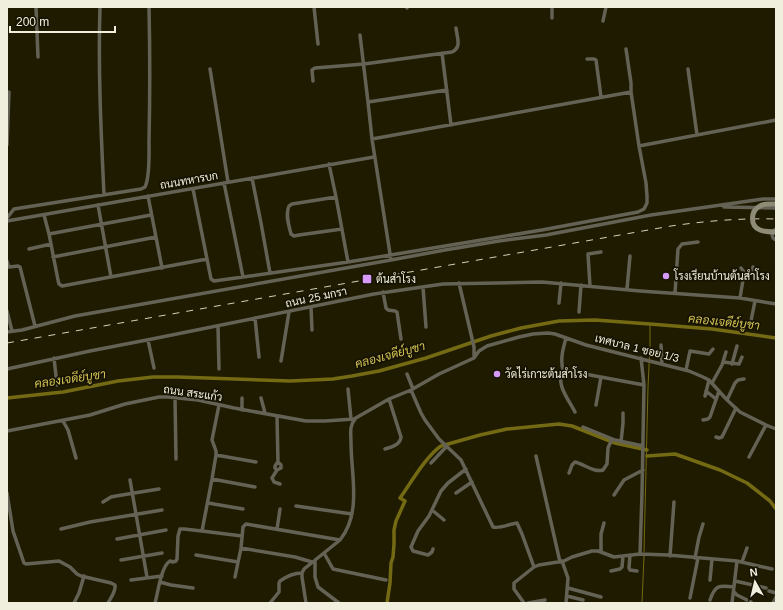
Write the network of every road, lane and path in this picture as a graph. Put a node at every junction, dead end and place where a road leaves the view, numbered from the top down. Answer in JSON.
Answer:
{"nodes":[{"id":1,"x":36,"y":7,"type":"edge"},
{"id":2,"x":100,"y":7,"type":"edge"},
{"id":3,"x":149,"y":7,"type":"edge"},
{"id":4,"x":314,"y":7,"type":"edge"},
{"id":5,"x":552,"y":7,"type":"edge"},
{"id":6,"x":606,"y":7,"type":"edge"},
{"id":7,"x":552,"y":18,"type":"dead end"},
{"id":8,"x":603,"y":21,"type":"dead end"},
{"id":9,"x":456,"y":28,"type":"dead end"},
{"id":10,"x":360,"y":35,"type":"dead end"},
{"id":11,"x":318,"y":44,"type":"dead end"},
{"id":12,"x":626,"y":49,"type":"dead end"},
{"id":13,"x":442,"y":53,"type":"junction"},
{"id":14,"x":38,"y":57,"type":"dead end"},
{"id":15,"x":587,"y":59,"type":"dead end"},
{"id":16,"x":364,"y":64,"type":"junction"},
{"id":17,"x":210,"y":69,"type":"dead end"},
{"id":18,"x":688,"y":69,"type":"dead end"},
{"id":19,"x":313,"y":81,"type":"dead end"},
{"id":20,"x":447,"y":90,"type":"junction"},
{"id":21,"x":9,"y":92,"type":"dead end"},
{"id":22,"x":631,"y":92,"type":"junction"},
{"id":23,"x":601,"y":98,"type":"junction"},
{"id":24,"x":368,"y":102,"type":"junction"},
{"id":25,"x":776,"y":120,"type":"edge"},
{"id":26,"x":451,"y":125,"type":"junction"},
{"id":27,"x":697,"y":135,"type":"junction"},
{"id":28,"x":372,"y":139,"type":"junction"},
{"id":29,"x":7,"y":144,"type":"edge"},
{"id":30,"x":639,"y":146,"type":"junction"},
{"id":31,"x":374,"y":157,"type":"junction"},
{"id":32,"x":329,"y":164,"type":"junction"},
{"id":33,"x":252,"y":178,"type":"junction"},
{"id":34,"x":226,"y":183,"type":"junction"},
{"id":35,"x":193,"y":188,"type":"junction"},
{"id":36,"x":104,"y":195,"type":"junction"},
{"id":37,"x":148,"y":196,"type":"junction"},
{"id":38,"x":336,"y":197,"type":"junction"},
{"id":39,"x":776,"y":199,"type":"edge"},
{"id":40,"x":776,"y":204,"type":"edge"},
{"id":41,"x":98,"y":206,"type":"junction"},
{"id":42,"x":711,"y":207,"type":"junction"},
{"id":43,"x":776,"y":208,"type":"edge"},
{"id":44,"x":7,"y":209,"type":"edge"},
{"id":45,"x":44,"y":215,"type":"junction"},
{"id":46,"x":151,"y":215,"type":"junction"},
{"id":47,"x":8,"y":216,"type":"edge"},
{"id":48,"x":7,"y":221,"type":"edge"},
{"id":49,"x":102,"y":224,"type":"junction"},
{"id":50,"x":342,"y":229,"type":"junction"},
{"id":51,"x":776,"y":229,"type":"edge"},
{"id":52,"x":776,"y":232,"type":"edge"},
{"id":53,"x":49,"y":234,"type":"junction"},
{"id":54,"x":156,"y":237,"type":"junction"},
{"id":55,"x":776,"y":240,"type":"edge"},
{"id":56,"x":698,"y":242,"type":"dead end"},
{"id":57,"x":51,"y":244,"type":"junction"},
{"id":58,"x":106,"y":246,"type":"junction"},
{"id":59,"x":29,"y":249,"type":"dead end"},
{"id":60,"x":601,"y":252,"type":"dead end"},
{"id":61,"x":391,"y":254,"type":"junction"},
{"id":62,"x":630,"y":256,"type":"dead end"},
{"id":63,"x":53,"y":257,"type":"junction"},
{"id":64,"x":207,"y":259,"type":"junction"},
{"id":65,"x":391,"y":260,"type":"junction"},
{"id":66,"x":7,"y":261,"type":"edge"},
{"id":67,"x":348,"y":262,"type":"junction"},
{"id":68,"x":753,"y":267,"type":"dead end"},
{"id":69,"x":162,"y":268,"type":"junction"},
{"id":70,"x":741,"y":268,"type":"dead end"},
{"id":71,"x":270,"y":273,"type":"junction"},
{"id":72,"x":744,"y":274,"type":"junction"},
{"id":73,"x":111,"y":277,"type":"junction"},
{"id":74,"x":243,"y":277,"type":"junction"},
{"id":75,"x":459,"y":283,"type":"junction"},
{"id":76,"x":561,"y":283,"type":"junction"},
{"id":77,"x":581,"y":285,"type":"junction"},
{"id":78,"x":590,"y":286,"type":"junction"},
{"id":79,"x":423,"y":287,"type":"junction"},
{"id":80,"x":627,"y":289,"type":"junction"},
{"id":81,"x":383,"y":292,"type":"junction"},
{"id":82,"x":675,"y":293,"type":"junction"},
{"id":83,"x":740,"y":298,"type":"junction"},
{"id":84,"x":756,"y":301,"type":"junction"},
{"id":85,"x":559,"y":303,"type":"dead end"},
{"id":86,"x":776,"y":304,"type":"edge"},
{"id":87,"x":311,"y":307,"type":"junction"},
{"id":88,"x":7,"y":311,"type":"edge"},
{"id":89,"x":288,"y":312,"type":"junction"},
{"id":90,"x":579,"y":312,"type":"dead end"},
{"id":91,"x":255,"y":318,"type":"junction"},
{"id":92,"x":35,"y":326,"type":"junction"},
{"id":93,"x":218,"y":326,"type":"junction"},
{"id":94,"x":750,"y":326,"type":"dead end"},
{"id":95,"x":426,"y":327,"type":"dead end"},
{"id":96,"x":312,"y":330,"type":"dead end"},
{"id":97,"x":12,"y":331,"type":"junction"},
{"id":98,"x":7,"y":332,"type":"edge"},
{"id":99,"x":566,"y":338,"type":"junction"},
{"id":100,"x":401,"y":339,"type":"dead end"},
{"id":101,"x":148,"y":340,"type":"junction"},
{"id":102,"x":661,"y":344,"type":"dead end"},
{"id":103,"x":737,"y":346,"type":"dead end"},
{"id":104,"x":713,"y":349,"type":"dead end"},
{"id":105,"x":726,"y":352,"type":"dead end"},
{"id":106,"x":259,"y":357,"type":"dead end"},
{"id":107,"x":742,"y":357,"type":"dead end"},
{"id":108,"x":54,"y":358,"type":"junction"},
{"id":109,"x":474,"y":358,"type":"junction"},
{"id":110,"x":643,"y":359,"type":"junction"},
{"id":111,"x":281,"y":361,"type":"dead end"},
{"id":112,"x":723,"y":362,"type":"junction"},
{"id":113,"x":662,"y":364,"type":"junction"},
{"id":114,"x":732,"y":364,"type":"junction"},
{"id":115,"x":154,"y":368,"type":"dead end"},
{"id":116,"x":7,"y":369,"type":"edge"},
{"id":117,"x":219,"y":369,"type":"dead end"},
{"id":118,"x":563,"y":370,"type":"junction"},
{"id":119,"x":686,"y":370,"type":"junction"},
{"id":120,"x":407,"y":374,"type":"dead end"},
{"id":121,"x":601,"y":377,"type":"junction"},
{"id":122,"x":744,"y":380,"type":"dead end"},
{"id":123,"x":710,"y":381,"type":"junction"},
{"id":124,"x":57,"y":384,"type":"dead end"},
{"id":125,"x":644,"y":385,"type":"junction"},
{"id":126,"x":348,"y":389,"type":"dead end"},
{"id":127,"x":412,"y":389,"type":"junction"},
{"id":128,"x":706,"y":391,"type":"junction"},
{"id":129,"x":718,"y":391,"type":"junction"},
{"id":130,"x":705,"y":396,"type":"dead end"},
{"id":131,"x":175,"y":398,"type":"junction"},
{"id":132,"x":242,"y":398,"type":"dead end"},
{"id":133,"x":261,"y":398,"type":"dead end"},
{"id":134,"x":388,"y":399,"type":"junction"},
{"id":135,"x":716,"y":399,"type":"junction"},
{"id":136,"x":727,"y":400,"type":"junction"},
{"id":137,"x":219,"y":405,"type":"junction"},
{"id":138,"x":596,"y":405,"type":"dead end"},
{"id":139,"x":736,"y":408,"type":"junction"},
{"id":140,"x":242,"y":410,"type":"junction"},
{"id":141,"x":575,"y":412,"type":"dead end"},
{"id":142,"x":265,"y":413,"type":"junction"},
{"id":143,"x":623,"y":414,"type":"dead end"},
{"id":144,"x":277,"y":416,"type":"junction"},
{"id":145,"x":354,"y":418,"type":"junction"},
{"id":146,"x":703,"y":420,"type":"dead end"},
{"id":147,"x":63,"y":421,"type":"junction"},
{"id":148,"x":766,"y":425,"type":"junction"},
{"id":149,"x":583,"y":427,"type":"dead end"},
{"id":150,"x":776,"y":429,"type":"edge"},
{"id":151,"x":7,"y":431,"type":"edge"},
{"id":152,"x":716,"y":437,"type":"dead end"},
{"id":153,"x":612,"y":440,"type":"junction"},
{"id":154,"x":621,"y":442,"type":"junction"},
{"id":155,"x":445,"y":445,"type":"junction"},
{"id":156,"x":643,"y":448,"type":"junction"},
{"id":157,"x":385,"y":449,"type":"dead end"},
{"id":158,"x":216,"y":455,"type":"junction"},
{"id":159,"x":536,"y":456,"type":"dead end"},
{"id":160,"x":749,"y":457,"type":"dead end"},
{"id":161,"x":76,"y":458,"type":"dead end"},
{"id":162,"x":176,"y":459,"type":"dead end"},
{"id":163,"x":256,"y":462,"type":"dead end"},
{"id":164,"x":431,"y":463,"type":"dead end"},
{"id":165,"x":466,"y":469,"type":"junction"},
{"id":166,"x":642,"y":470,"type":"junction"},
{"id":167,"x":569,"y":473,"type":"dead end"},
{"id":168,"x":212,"y":479,"type":"junction"},
{"id":169,"x":130,"y":480,"type":"dead end"},
{"id":170,"x":472,"y":482,"type":"junction"},
{"id":171,"x":280,"y":484,"type":"dead end"},
{"id":172,"x":255,"y":486,"type":"dead end"},
{"id":173,"x":159,"y":489,"type":"dead end"},
{"id":174,"x":7,"y":492,"type":"edge"},
{"id":175,"x":456,"y":493,"type":"dead end"},
{"id":176,"x":132,"y":494,"type":"junction"},
{"id":177,"x":614,"y":495,"type":"dead end"},
{"id":178,"x":103,"y":502,"type":"dead end"},
{"id":179,"x":674,"y":502,"type":"dead end"},
{"id":180,"x":208,"y":503,"type":"junction"},
{"id":181,"x":296,"y":506,"type":"dead end"},
{"id":182,"x":243,"y":509,"type":"dead end"},
{"id":183,"x":280,"y":509,"type":"dead end"},
{"id":184,"x":162,"y":510,"type":"dead end"},
{"id":185,"x":432,"y":510,"type":"junction"},
{"id":186,"x":136,"y":514,"type":"junction"},
{"id":187,"x":352,"y":514,"type":"junction"},
{"id":188,"x":444,"y":520,"type":"dead end"},
{"id":189,"x":604,"y":523,"type":"dead end"},
{"id":190,"x":703,"y":524,"type":"dead end"},
{"id":191,"x":61,"y":529,"type":"dead end"},
{"id":192,"x":277,"y":529,"type":"junction"},
{"id":193,"x":166,"y":530,"type":"dead end"},
{"id":194,"x":202,"y":531,"type":"junction"},
{"id":195,"x":140,"y":535,"type":"junction"},
{"id":196,"x":242,"y":536,"type":"junction"},
{"id":197,"x":118,"y":539,"type":"dead end"},
{"id":198,"x":340,"y":540,"type":"junction"},
{"id":199,"x":241,"y":548,"type":"junction"},
{"id":200,"x":747,"y":548,"type":"dead end"},
{"id":201,"x":433,"y":549,"type":"dead end"},
{"id":202,"x":601,"y":552,"type":"junction"},
{"id":203,"x":324,"y":553,"type":"junction"},
{"id":204,"x":162,"y":554,"type":"dead end"},
{"id":205,"x":642,"y":554,"type":"junction"},
{"id":206,"x":196,"y":555,"type":"dead end"},
{"id":207,"x":630,"y":555,"type":"junction"},
{"id":208,"x":623,"y":556,"type":"junction"},
{"id":209,"x":670,"y":556,"type":"junction"},
{"id":210,"x":144,"y":557,"type":"junction"},
{"id":211,"x":696,"y":558,"type":"junction"},
{"id":212,"x":712,"y":559,"type":"junction"},
{"id":213,"x":121,"y":560,"type":"dead end"},
{"id":214,"x":313,"y":561,"type":"junction"},
{"id":215,"x":561,"y":561,"type":"junction"},
{"id":216,"x":738,"y":561,"type":"junction"},
{"id":217,"x":238,"y":562,"type":"junction"},
{"id":218,"x":742,"y":562,"type":"junction"},
{"id":219,"x":534,"y":567,"type":"junction"},
{"id":220,"x":772,"y":569,"type":"dead end"},
{"id":221,"x":611,"y":571,"type":"dead end"},
{"id":222,"x":637,"y":571,"type":"dead end"},
{"id":223,"x":302,"y":573,"type":"junction"},
{"id":224,"x":84,"y":576,"type":"junction"},
{"id":225,"x":162,"y":576,"type":"junction"},
{"id":226,"x":148,"y":577,"type":"junction"},
{"id":227,"x":235,"y":577,"type":"dead end"},
{"id":228,"x":131,"y":580,"type":"dead end"},
{"id":229,"x":386,"y":580,"type":"dead end"},
{"id":230,"x":710,"y":580,"type":"dead end"},
{"id":231,"x":735,"y":580,"type":"junction"},
{"id":232,"x":160,"y":582,"type":"junction"},
{"id":233,"x":734,"y":587,"type":"junction"},
{"id":234,"x":193,"y":588,"type":"dead end"},
{"id":235,"x":568,"y":588,"type":"junction"},
{"id":236,"x":734,"y":592,"type":"junction"},
{"id":237,"x":776,"y":594,"type":"edge"},
{"id":238,"x":567,"y":596,"type":"junction"},
{"id":239,"x":601,"y":597,"type":"dead end"},
{"id":240,"x":776,"y":597,"type":"edge"},
{"id":241,"x":690,"y":598,"type":"dead end"},
{"id":242,"x":545,"y":600,"type":"dead end"},
{"id":243,"x":583,"y":600,"type":"dead end"},
{"id":244,"x":710,"y":600,"type":"dead end"},
{"id":245,"x":751,"y":602,"type":"edge"},
{"id":246,"x":74,"y":603,"type":"edge"},
{"id":247,"x":108,"y":603,"type":"edge"},
{"id":248,"x":155,"y":603,"type":"edge"},
{"id":249,"x":270,"y":603,"type":"edge"},
{"id":250,"x":306,"y":603,"type":"edge"},
{"id":251,"x":339,"y":603,"type":"edge"},
{"id":252,"x":524,"y":603,"type":"edge"},
{"id":253,"x":528,"y":603,"type":"edge"},
{"id":254,"x":566,"y":603,"type":"edge"},
{"id":255,"x":732,"y":603,"type":"edge"},
{"id":256,"x":774,"y":603,"type":"edge"}],
"edges":[{"from":1,"to":14,"type":"street"},
{"from":2,"to":36,"type":"street"},
{"from":3,"to":36,"type":"street"},
{"from":4,"to":11,"type":"street"},
{"from":5,"to":7,"type":"street"},
{"from":6,"to":8,"type":"street"},
{"from":9,"to":13,"type":"street"},
{"from":10,"to":16,"type":"street"},
{"from":12,"to":22,"type":"street"},
{"from":13,"to":16,"type":"street"},
{"from":13,"to":20,"type":"street"},
{"from":15,"to":23,"type":"street"},
{"from":16,"to":19,"type":"street"},
{"from":16,"to":24,"type":"street"},
{"from":17,"to":34,"type":"street"},
{"from":18,"to":27,"type":"street"},
{"from":20,"to":24,"type":"street"},
{"from":20,"to":26,"type":"street"},
{"from":21,"to":29,"type":"street"},
{"from":22,"to":23,"type":"street"},
{"from":22,"to":30,"type":"street"},
{"from":23,"to":26,"type":"street"},
{"from":24,"to":28,"type":"street"},
{"from":25,"to":27,"type":"street"},
{"from":26,"to":28,"type":"street"},
{"from":27,"to":30,"type":"street"},
{"from":28,"to":31,"type":"street"},
{"from":30,"to":61,"type":"street"},
{"from":31,"to":32,"type":"street","name":"ถนนทหารบก"},
{"from":31,"to":61,"type":"street"},
{"from":32,"to":33,"type":"street","name":"ถนนทหารบก"},
{"from":32,"to":38,"type":"street"},
{"from":33,"to":34,"type":"street","name":"ถนนทหารบก"},
{"from":33,"to":71,"type":"street"},
{"from":34,"to":35,"type":"street","name":"ถนนทหารบก"},
{"from":34,"to":74,"type":"street"},
{"from":35,"to":37,"type":"street","name":"ถนนทหารบก"},
{"from":35,"to":64,"type":"street"},
{"from":36,"to":47,"type":"street"},
{"from":37,"to":41,"type":"street","name":"ถนนทหารบก"},
{"from":37,"to":46,"type":"street"},
{"from":38,"to":50,"type":"street"},
{"from":38,"to":50,"type":"street"},
{"from":39,"to":42,"type":"street"},
{"from":40,"to":52,"type":"street","bridge":true},
{"from":41,"to":45,"type":"street","name":"ถนนทหารบก"},
{"from":41,"to":49,"type":"street"},
{"from":42,"to":43,"type":"street"},
{"from":42,"to":65,"type":"street"},
{"from":44,"to":47,"type":"street"},
{"from":45,"to":48,"type":"street","name":"ถนนทหารบก"},
{"from":45,"to":53,"type":"street"},
{"from":46,"to":49,"type":"street"},
{"from":46,"to":54,"type":"street"},
{"from":49,"to":53,"type":"street"},
{"from":49,"to":58,"type":"street"},
{"from":50,"to":67,"type":"street"},
{"from":51,"to":55,"type":"street"},
{"from":53,"to":57,"type":"street"},
{"from":54,"to":58,"type":"street"},
{"from":54,"to":69,"type":"street"},
{"from":56,"to":82,"type":"street"},
{"from":57,"to":59,"type":"street"},
{"from":57,"to":63,"type":"street"},
{"from":58,"to":63,"type":"street"},
{"from":58,"to":73,"type":"street"},
{"from":60,"to":78,"type":"street"},
{"from":61,"to":65,"type":"street"},
{"from":61,"to":67,"type":"street"},
{"from":62,"to":80,"type":"street"},
{"from":63,"to":73,"type":"street"},
{"from":64,"to":69,"type":"street"},
{"from":64,"to":74,"type":"street"},
{"from":65,"to":92,"type":"street"},
{"from":66,"to":92,"type":"street"},
{"from":67,"to":71,"type":"street"},
{"from":68,"to":72,"type":"street"},
{"from":69,"to":73,"type":"street"},
{"from":70,"to":72,"type":"street"},
{"from":71,"to":74,"type":"street"},
{"from":72,"to":83,"type":"street"},
{"from":75,"to":76,"type":"street","name":"ถนน 25 มกรา"},
{"from":75,"to":79,"type":"street","name":"ถนน 25 มกรา"},
{"from":75,"to":109,"type":"street"},
{"from":76,"to":77,"type":"street","name":"ถนน 25 มกรา"},
{"from":76,"to":85,"type":"street"},
{"from":77,"to":78,"type":"street","name":"ถนน 25 มกรา"},
{"from":77,"to":90,"type":"street"},
{"from":78,"to":80,"type":"street","name":"ถนน 25 มกรา"},
{"from":79,"to":81,"type":"street","name":"ถนน 25 มกรา"},
{"from":79,"to":95,"type":"street"},
{"from":80,"to":82,"type":"street","name":"ถนน 25 มกรา"},
{"from":81,"to":87,"type":"street","name":"ถนน 25 มกรา"},
{"from":81,"to":100,"type":"street"},
{"from":82,"to":83,"type":"street","name":"ถนน 25 มกรา"},
{"from":83,"to":84,"type":"street","name":"ถนน 25 มกรา"},
{"from":84,"to":86,"type":"street","name":"ถนน 25 มกรา"},
{"from":84,"to":94,"type":"street"},
{"from":87,"to":89,"type":"street","name":"ถนน 25 มกรา"},
{"from":87,"to":96,"type":"street"},
{"from":88,"to":97,"type":"street"},
{"from":89,"to":91,"type":"street","name":"ถนน 25 มกรา"},
{"from":89,"to":111,"type":"street"},
{"from":91,"to":93,"type":"street","name":"ถนน 25 มกรา"},
{"from":91,"to":106,"type":"street"},
{"from":92,"to":97,"type":"street"},
{"from":93,"to":101,"type":"street","name":"ถนน 25 มกรา"},
{"from":93,"to":117,"type":"street"},
{"from":97,"to":98,"type":"street"},
{"from":99,"to":109,"type":"street","name":"เทศบาล 1 ซอย 1/3"},
{"from":99,"to":110,"type":"street","name":"เทศบาล 1 ซอย 1/3"},
{"from":99,"to":118,"type":"street"},
{"from":101,"to":108,"type":"street","name":"ถนน 25 มกรา"},
{"from":101,"to":115,"type":"street"},
{"from":102,"to":113,"type":"street"},
{"from":103,"to":114,"type":"street"},
{"from":104,"to":119,"type":"street"},
{"from":105,"to":112,"type":"street"},
{"from":107,"to":114,"type":"street"},
{"from":108,"to":116,"type":"street","name":"ถนน 25 มกรา"},
{"from":108,"to":124,"type":"street"},
{"from":109,"to":127,"type":"street"},
{"from":110,"to":113,"type":"street","name":"เทศบาล 1 ซอย 1/3"},
{"from":110,"to":125,"type":"street"},
{"from":112,"to":114,"type":"street"},
{"from":112,"to":123,"type":"street"},
{"from":113,"to":119,"type":"street","name":"เทศบาล 1 ซอย 1/3"},
{"from":118,"to":121,"type":"street"},
{"from":118,"to":141,"type":"street"},
{"from":119,"to":123,"type":"street","name":"เทศบาล 1 ซอย 1/3"},
{"from":120,"to":127,"type":"street"},
{"from":121,"to":125,"type":"street"},
{"from":121,"to":138,"type":"street"},
{"from":122,"to":136,"type":"street"},
{"from":123,"to":128,"type":"street"},
{"from":123,"to":129,"type":"street","name":"เทศบาล 1 ซอย 1/3"},
{"from":125,"to":156,"type":"street"},
{"from":126,"to":145,"type":"street"},
{"from":127,"to":134,"type":"street"},
{"from":127,"to":155,"type":"street"},
{"from":128,"to":130,"type":"street"},
{"from":128,"to":135,"type":"street"},
{"from":129,"to":135,"type":"street"},
{"from":129,"to":136,"type":"street","name":"เทศบาล 1 ซอย 1/3"},
{"from":131,"to":137,"type":"street","name":"ถนน สระแก้ว"},
{"from":131,"to":147,"type":"street","name":"ถนน สระแก้ว"},
{"from":131,"to":162,"type":"street"},
{"from":132,"to":140,"type":"street"},
{"from":133,"to":142,"type":"street"},
{"from":134,"to":145,"type":"street"},
{"from":134,"to":157,"type":"street"},
{"from":135,"to":146,"type":"street"},
{"from":136,"to":139,"type":"street","name":"เทศบาล 1 ซอย 1/3"},
{"from":137,"to":140,"type":"street","name":"ถนน สระแก้ว"},
{"from":137,"to":158,"type":"street"},
{"from":139,"to":148,"type":"street","name":"เทศบาล 1 ซอย 1/3"},
{"from":139,"to":152,"type":"street"},
{"from":140,"to":142,"type":"street","name":"ถนน สระแก้ว"},
{"from":142,"to":144,"type":"street","name":"ถนน สระแก้ว"},
{"from":143,"to":154,"type":"street"},
{"from":144,"to":145,"type":"street","name":"ถนน สระแก้ว"},
{"from":144,"to":171,"type":"street"},
{"from":145,"to":187,"type":"street"},
{"from":147,"to":151,"type":"street","name":"ถนน สระแก้ว"},
{"from":147,"to":161,"type":"street"},
{"from":148,"to":150,"type":"street","name":"เทศบาล 1 ซอย 1/3"},
{"from":148,"to":160,"type":"street"},
{"from":149,"to":153,"type":"street"},
{"from":153,"to":154,"type":"street"},
{"from":153,"to":167,"type":"street"},
{"from":154,"to":156,"type":"street"},
{"from":155,"to":164,"type":"street"},
{"from":155,"to":165,"type":"street"},
{"from":156,"to":166,"type":"street"},
{"from":158,"to":163,"type":"street"},
{"from":158,"to":168,"type":"street"},
{"from":159,"to":215,"type":"street"},
{"from":165,"to":170,"type":"street"},
{"from":165,"to":185,"type":"street"},
{"from":166,"to":177,"type":"street"},
{"from":166,"to":205,"type":"street"},
{"from":168,"to":172,"type":"street"},
{"from":168,"to":180,"type":"street"},
{"from":169,"to":176,"type":"street"},
{"from":170,"to":175,"type":"street"},
{"from":170,"to":219,"type":"street"},
{"from":173,"to":176,"type":"street"},
{"from":174,"to":224,"type":"street"},
{"from":176,"to":178,"type":"street"},
{"from":176,"to":186,"type":"street"},
{"from":179,"to":209,"type":"street"},
{"from":180,"to":182,"type":"street"},
{"from":180,"to":194,"type":"street"},
{"from":181,"to":187,"type":"street"},
{"from":183,"to":192,"type":"street"},
{"from":184,"to":186,"type":"street"},
{"from":185,"to":188,"type":"street"},
{"from":185,"to":201,"type":"street"},
{"from":186,"to":191,"type":"street"},
{"from":186,"to":195,"type":"street"},
{"from":187,"to":198,"type":"street"},
{"from":189,"to":202,"type":"street"},
{"from":190,"to":211,"type":"street"},
{"from":192,"to":196,"type":"street"},
{"from":192,"to":198,"type":"street"},
{"from":193,"to":195,"type":"street"},
{"from":194,"to":196,"type":"street"},
{"from":194,"to":225,"type":"street"},
{"from":195,"to":197,"type":"street"},
{"from":195,"to":210,"type":"street"},
{"from":196,"to":199,"type":"street"},
{"from":198,"to":203,"type":"street"},
{"from":199,"to":214,"type":"street"},
{"from":199,"to":217,"type":"street"},
{"from":200,"to":218,"type":"street"},
{"from":202,"to":208,"type":"street"},
{"from":202,"to":215,"type":"street"},
{"from":203,"to":214,"type":"street"},
{"from":203,"to":229,"type":"street"},
{"from":204,"to":210,"type":"street"},
{"from":205,"to":207,"type":"street"},
{"from":205,"to":209,"type":"street"},
{"from":206,"to":217,"type":"street"},
{"from":207,"to":208,"type":"street"},
{"from":207,"to":222,"type":"street"},
{"from":208,"to":221,"type":"street"},
{"from":209,"to":211,"type":"street"},
{"from":210,"to":213,"type":"street"},
{"from":210,"to":226,"type":"street"},
{"from":211,"to":212,"type":"street"},
{"from":211,"to":241,"type":"street"},
{"from":212,"to":216,"type":"street"},
{"from":212,"to":230,"type":"street"},
{"from":214,"to":223,"type":"street"},
{"from":214,"to":251,"type":"street"},
{"from":215,"to":219,"type":"street"},
{"from":215,"to":235,"type":"street"},
{"from":216,"to":218,"type":"street"},
{"from":216,"to":231,"type":"street"},
{"from":217,"to":227,"type":"street"},
{"from":218,"to":220,"type":"street"},
{"from":219,"to":252,"type":"street"},
{"from":223,"to":249,"type":"street"},
{"from":223,"to":250,"type":"street"},
{"from":224,"to":246,"type":"street"},
{"from":224,"to":247,"type":"street"},
{"from":225,"to":226,"type":"street"},
{"from":225,"to":232,"type":"street"},
{"from":226,"to":228,"type":"street"},
{"from":231,"to":233,"type":"street"},
{"from":231,"to":237,"type":"street"},
{"from":232,"to":234,"type":"street"},
{"from":232,"to":248,"type":"street"},
{"from":233,"to":236,"type":"street"},
{"from":233,"to":244,"type":"street"},
{"from":235,"to":238,"type":"street"},
{"from":235,"to":239,"type":"street"},
{"from":236,"to":245,"type":"street"},
{"from":236,"to":255,"type":"street"},
{"from":238,"to":243,"type":"street"},
{"from":238,"to":254,"type":"street"},
{"from":240,"to":256,"type":"street"},
{"from":242,"to":253,"type":"street"}]}
